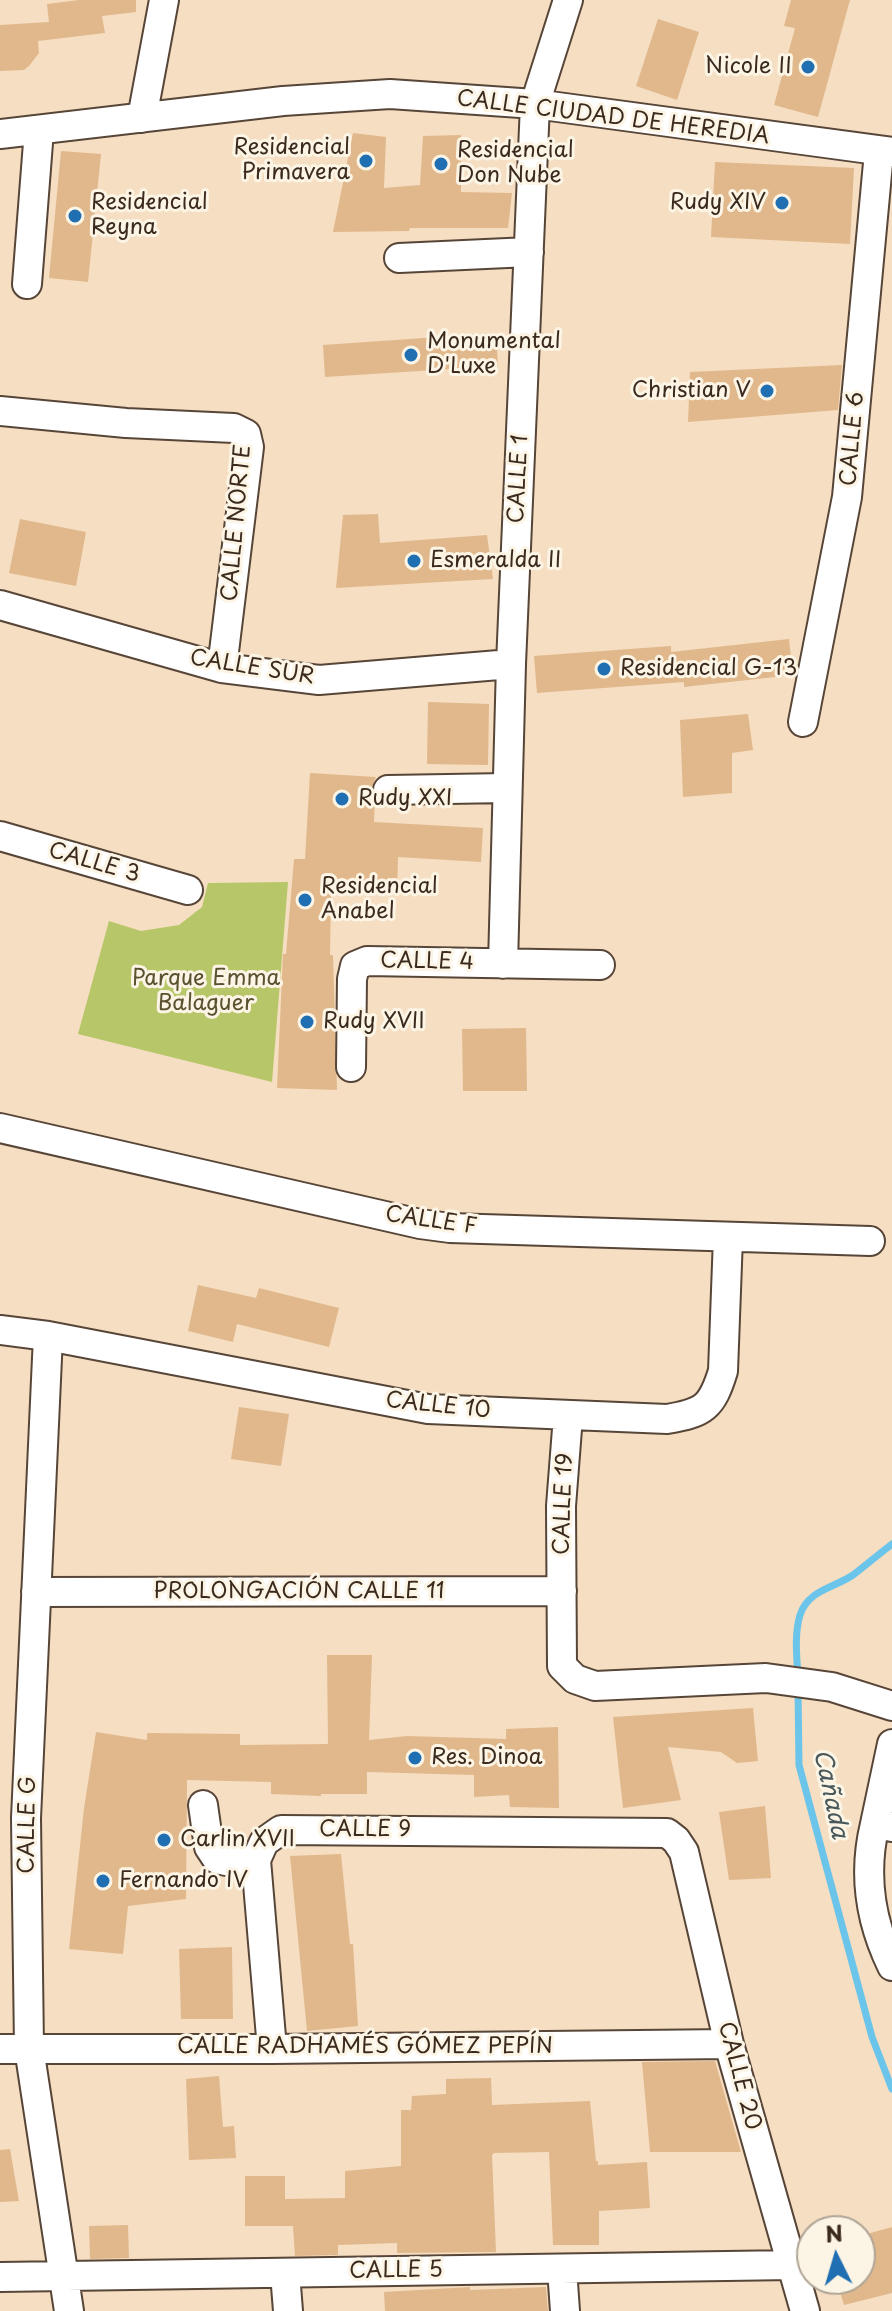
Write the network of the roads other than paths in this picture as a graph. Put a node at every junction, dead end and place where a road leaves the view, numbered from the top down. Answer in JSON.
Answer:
{"nodes":[{"id":1,"x":164,"y":0,"type":"edge"},
{"id":2,"x":568,"y":0,"type":"edge"},
{"id":3,"x":535,"y":104,"type":"junction"},
{"id":4,"x":142,"y":118,"type":"junction"},
{"id":5,"x":39,"y":130,"type":"junction"},
{"id":6,"x":0,"y":134,"type":"edge"},
{"id":7,"x":886,"y":152,"type":"edge"},
{"id":8,"x":529,"y":252,"type":"junction"},
{"id":9,"x":399,"y":258,"type":"dead end"},
{"id":10,"x":27,"y":284,"type":"dead end"},
{"id":11,"x":0,"y":411,"type":"edge"},
{"id":12,"x":0,"y":605,"type":"edge"},
{"id":13,"x":511,"y":664,"type":"junction"},
{"id":14,"x":222,"y":668,"type":"junction"},
{"id":15,"x":803,"y":722,"type":"dead end"},
{"id":16,"x":507,"y":788,"type":"junction"},
{"id":17,"x":388,"y":790,"type":"dead end"},
{"id":18,"x":0,"y":836,"type":"edge"},
{"id":19,"x":188,"y":890,"type":"dead end"},
{"id":20,"x":503,"y":964,"type":"junction"},
{"id":21,"x":600,"y":965,"type":"dead end"},
{"id":22,"x":351,"y":1067,"type":"dead end"},
{"id":23,"x":0,"y":1128,"type":"edge"},
{"id":24,"x":728,"y":1237,"type":"junction"},
{"id":25,"x":870,"y":1241,"type":"dead end"},
{"id":26,"x":0,"y":1330,"type":"edge"},
{"id":27,"x":48,"y":1336,"type":"junction"},
{"id":28,"x":568,"y":1416,"type":"junction"},
{"id":29,"x":562,"y":1591,"type":"junction"},
{"id":30,"x":36,"y":1592,"type":"junction"},
{"id":31,"x":892,"y":1706,"type":"edge"},
{"id":32,"x":892,"y":1744,"type":"edge"},
{"id":33,"x":203,"y":1805,"type":"dead end"},
{"id":34,"x":13,"y":1818,"type":"edge"},
{"id":35,"x":884,"y":1825,"type":"edge"},
{"id":36,"x":676,"y":1840,"type":"joint"},
{"id":37,"x":256,"y":1860,"type":"junction"},
{"id":38,"x":892,"y":1966,"type":"edge"},
{"id":39,"x":729,"y":2044,"type":"junction"},
{"id":40,"x":29,"y":2048,"type":"junction"},
{"id":41,"x":0,"y":2049,"type":"edge"},
{"id":42,"x":272,"y":2049,"type":"junction"},
{"id":43,"x":792,"y":2265,"type":"junction"},
{"id":44,"x":562,"y":2269,"type":"junction"},
{"id":45,"x":285,"y":2273,"type":"junction"},
{"id":46,"x":63,"y":2276,"type":"junction"},
{"id":47,"x":0,"y":2277,"type":"edge"},
{"id":48,"x":69,"y":2311,"type":"edge"},
{"id":49,"x":288,"y":2311,"type":"edge"},
{"id":50,"x":565,"y":2311,"type":"edge"},
{"id":51,"x":805,"y":2311,"type":"edge"}],
"edges":[{"from":1,"to":4,"type":"street"},
{"from":2,"to":3,"type":"street","name":"CALLE 1"},
{"from":3,"to":4,"type":"street","name":"CALLE CIUDAD DE HEREDIA"},
{"from":3,"to":7,"type":"street","name":"CALLE CIUDAD DE HEREDIA"},
{"from":3,"to":8,"type":"street","name":"CALLE 1"},
{"from":4,"to":5,"type":"street","name":"CALLE CIUDAD DE HEREDIA"},
{"from":5,"to":6,"type":"street","name":"CALLE CIUDAD DE HEREDIA"},
{"from":5,"to":10,"type":"street"},
{"from":7,"to":15,"type":"street","name":"CALLE 6"},
{"from":8,"to":9,"type":"street"},
{"from":8,"to":13,"type":"street","name":"CALLE 1"},
{"from":11,"to":14,"type":"street","name":"CALLE NORTE"},
{"from":12,"to":14,"type":"street","name":"CALLE SUR"},
{"from":13,"to":14,"type":"street","name":"CALLE SUR"},
{"from":13,"to":16,"type":"street","name":"CALLE 1"},
{"from":16,"to":17,"type":"street"},
{"from":16,"to":20,"type":"street","name":"CALLE 1"},
{"from":18,"to":19,"type":"street","name":"CALLE 3"},
{"from":20,"to":21,"type":"street","name":"CALLE 4"},
{"from":20,"to":22,"type":"street","name":"CALLE 4"},
{"from":23,"to":24,"type":"street","name":"CALLE F"},
{"from":24,"to":25,"type":"street","name":"CALLE F"},
{"from":24,"to":28,"type":"street","name":"CALLE 10"},
{"from":26,"to":27,"type":"street","name":"CALLE 10"},
{"from":27,"to":28,"type":"street","name":"CALLE 10"},
{"from":27,"to":30,"type":"street","name":"CALLE G"},
{"from":28,"to":29,"type":"street","name":"CALLE 19"},
{"from":29,"to":30,"type":"street","name":"PROLONGACIÓN CALLE 11"},
{"from":29,"to":31,"type":"street","name":"CALLE 19"},
{"from":30,"to":34,"type":"street","name":"CALLE G"},
{"from":32,"to":35,"type":"street"},
{"from":33,"to":37,"type":"street"},
{"from":34,"to":40,"type":"street","name":"CALLE G"},
{"from":35,"to":38,"type":"street"},
{"from":36,"to":37,"type":"street","name":"CALLE 9"},
{"from":36,"to":39,"type":"street","name":"CALLE 20"},
{"from":37,"to":42,"type":"street"},
{"from":39,"to":42,"type":"street","name":"CALLE RADHAMÉS GÓMEZ PEPÍN"},
{"from":39,"to":43,"type":"street","name":"CALLE 20"},
{"from":40,"to":41,"type":"street","name":"CALLE RADHAMÉS GÓMEZ PEPÍN"},
{"from":40,"to":42,"type":"street","name":"CALLE RADHAMÉS GÓMEZ PEPÍN"},
{"from":40,"to":46,"type":"street","name":"CALLE G"},
{"from":43,"to":44,"type":"street","name":"CALLE 5"},
{"from":43,"to":51,"type":"street","name":"CALLE 20"},
{"from":44,"to":45,"type":"street","name":"CALLE 5"},
{"from":44,"to":50,"type":"street"},
{"from":45,"to":46,"type":"street","name":"CALLE 5"},
{"from":45,"to":49,"type":"street"},
{"from":46,"to":47,"type":"street","name":"CALLE 5"},
{"from":46,"to":48,"type":"street","name":"CALLE G"}]}
